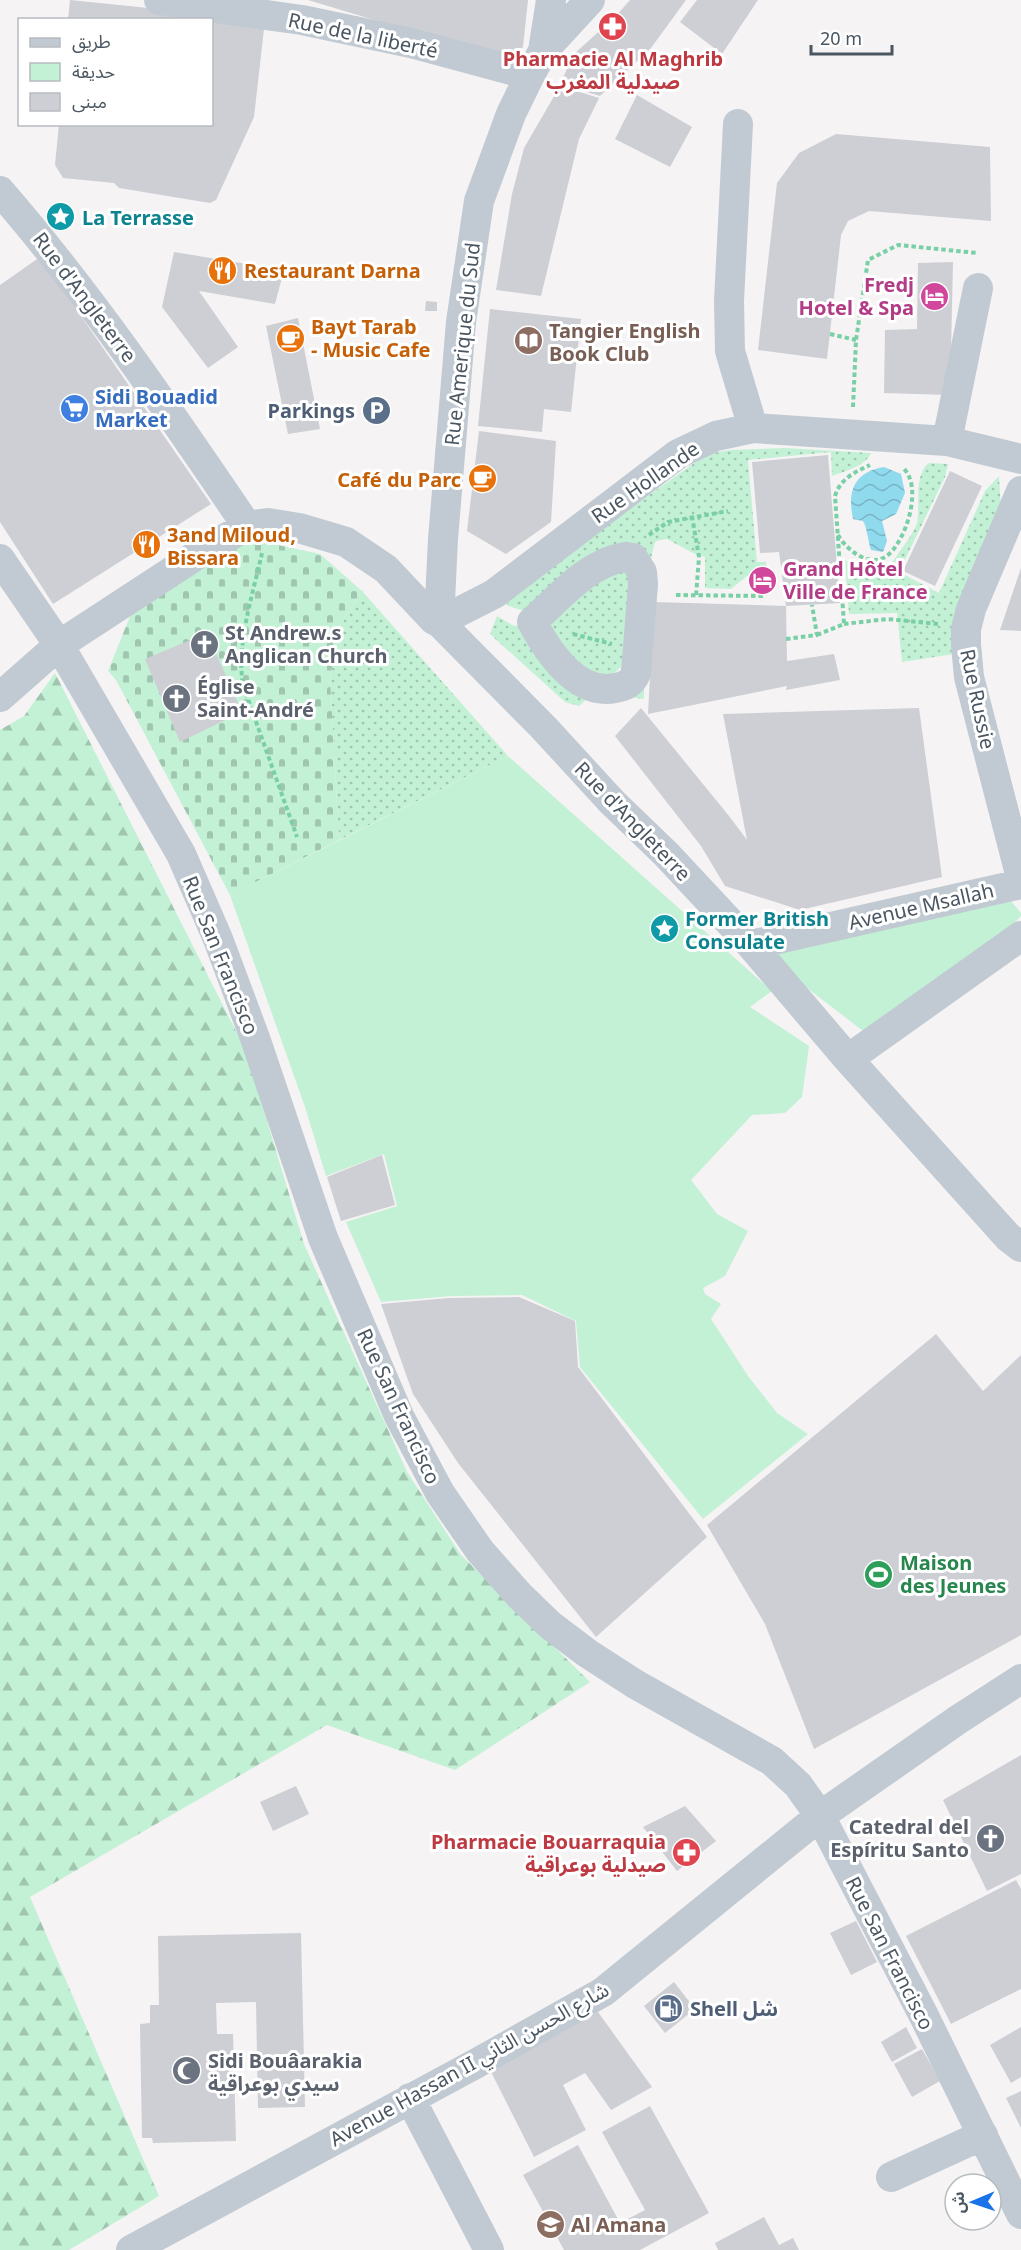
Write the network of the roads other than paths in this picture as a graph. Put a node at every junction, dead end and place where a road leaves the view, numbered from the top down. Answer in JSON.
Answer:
{"nodes":[{"id":1,"x":159,"y":0,"type":"edge"},
{"id":2,"x":551,"y":0,"type":"edge"},
{"id":3,"x":590,"y":0,"type":"edge"},
{"id":4,"x":199,"y":3,"type":"edge"},
{"id":5,"x":537,"y":63,"type":"junction"},
{"id":6,"x":738,"y":124,"type":"dead end"},
{"id":7,"x":0,"y":191,"type":"edge"},
{"id":8,"x":978,"y":288,"type":"dead end"},
{"id":9,"x":753,"y":428,"type":"junction"},
{"id":10,"x":947,"y":441,"type":"junction"},
{"id":11,"x":1021,"y":459,"type":"edge"},
{"id":12,"x":1021,"y":491,"type":"edge"},
{"id":13,"x":257,"y":524,"type":"junction"},
{"id":14,"x":0,"y":559,"type":"edge"},
{"id":15,"x":439,"y":622,"type":"junction"},
{"id":16,"x":59,"y":645,"type":"junction"},
{"id":17,"x":639,"y":648,"type":"joint"},
{"id":18,"x":0,"y":698,"type":"edge"},
{"id":19,"x":1021,"y":878,"type":"edge"},
{"id":20,"x":1021,"y":884,"type":"edge"},
{"id":21,"x":1021,"y":936,"type":"edge"},
{"id":22,"x":751,"y":945,"type":"junction"},
{"id":23,"x":848,"y":1059,"type":"junction"},
{"id":24,"x":1021,"y":1247,"type":"edge"},
{"id":25,"x":1021,"y":1679,"type":"edge"},
{"id":26,"x":820,"y":1816,"type":"junction"},
{"id":27,"x":410,"y":2098,"type":"junction"},
{"id":28,"x":983,"y":2134,"type":"junction"},
{"id":29,"x":891,"y":2177,"type":"dead end"},
{"id":30,"x":1021,"y":2214,"type":"edge"},
{"id":31,"x":131,"y":2250,"type":"edge"},
{"id":32,"x":489,"y":2250,"type":"edge"}],
"edges":[{"from":1,"to":4,"type":"street","name":"Rue de la liberté"},
{"from":2,"to":5,"type":"street"},
{"from":3,"to":5,"type":"street"},
{"from":4,"to":5,"type":"street","name":"Rue de la liberté"},
{"from":5,"to":15,"type":"street","name":"Rue Amerique du Sud"},
{"from":6,"to":9,"type":"street"},
{"from":7,"to":13,"type":"street","name":"Rue d'Angleterre"},
{"from":8,"to":10,"type":"street"},
{"from":9,"to":10,"type":"street","name":"Rue Hollande"},
{"from":9,"to":15,"type":"street","name":"Rue Hollande"},
{"from":10,"to":11,"type":"street","name":"Rue Hollande"},
{"from":12,"to":19,"type":"street","name":"Rue Russie"},
{"from":13,"to":15,"type":"street","name":"Rue d'Angleterre"},
{"from":13,"to":16,"type":"street"},
{"from":14,"to":16,"type":"street","name":"Rue San Francisco"},
{"from":15,"to":22,"type":"street","name":"Rue d'Angleterre"},
{"from":16,"to":18,"type":"street"},
{"from":16,"to":26,"type":"street","name":"Rue San Francisco"},
{"from":17,"to":17,"type":"street"},
{"from":20,"to":22,"type":"street","name":"Avenue Msallah"},
{"from":21,"to":23,"type":"street"},
{"from":22,"to":23,"type":"street","name":"Rue d'Angleterre"},
{"from":23,"to":24,"type":"street","name":"Rue d'Angleterre"},
{"from":25,"to":26,"type":"street","name":"Avenue Hassan II شارع الحسن الثاني"},
{"from":26,"to":27,"type":"street","name":"Avenue Hassan II شارع الحسن الثاني"},
{"from":26,"to":28,"type":"street","name":"Rue San Francisco"},
{"from":27,"to":31,"type":"street","name":"Avenue Hassan II شارع الحسن الثاني"},
{"from":27,"to":32,"type":"street"},
{"from":28,"to":29,"type":"street"},
{"from":28,"to":30,"type":"street","name":"Rue San Francisco"}]}
